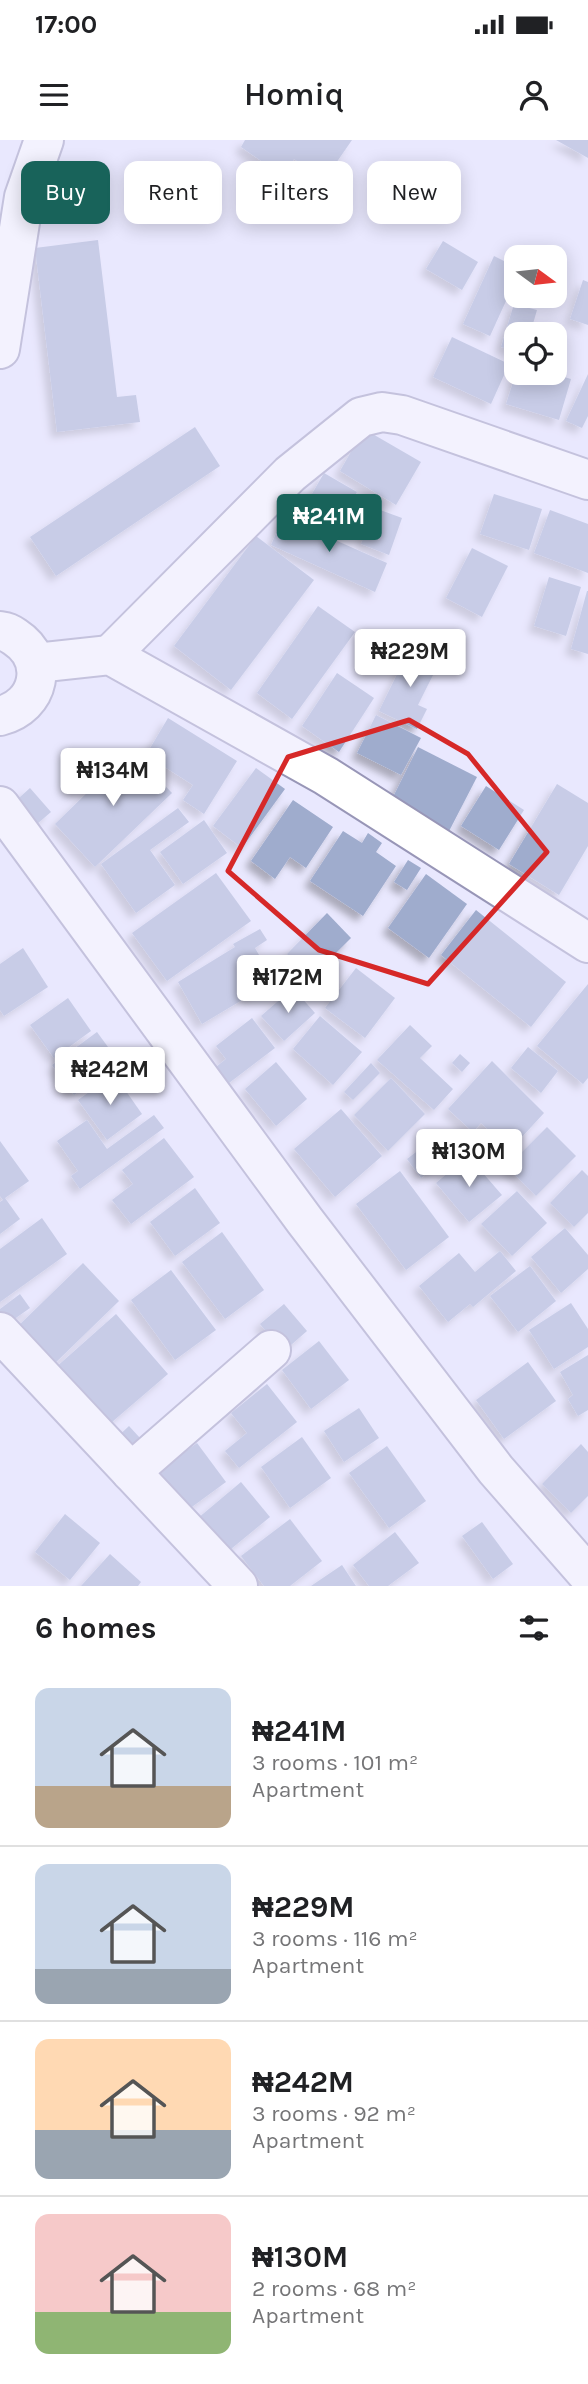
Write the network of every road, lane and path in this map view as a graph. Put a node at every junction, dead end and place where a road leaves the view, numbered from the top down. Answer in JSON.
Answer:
{"nodes":[{"id":1,"x":44,"y":140,"type":"edge"},
{"id":2,"x":0,"y":349,"type":"edge"},
{"id":3,"x":588,"y":480,"type":"edge"},
{"id":4,"x":0,"y":631,"type":"edge"},
{"id":5,"x":110,"y":655,"type":"junction"},
{"id":6,"x":36,"y":663,"type":"junction"},
{"id":7,"x":0,"y":716,"type":"edge"},
{"id":8,"x":0,"y":806,"type":"edge"},
{"id":9,"x":588,"y":943,"type":"edge"},
{"id":10,"x":0,"y":1332,"type":"edge"},
{"id":11,"x":271,"y":1350,"type":"dead end"},
{"id":12,"x":131,"y":1472,"type":"junction"},
{"id":13,"x":588,"y":1575,"type":"edge"},
{"id":14,"x":238,"y":1586,"type":"edge"}],
"edges":[{"from":1,"to":2,"type":"street"},
{"from":3,"to":5,"type":"street"},
{"from":4,"to":6,"type":"street"},
{"from":5,"to":6,"type":"street"},
{"from":5,"to":9,"type":"street"},
{"from":6,"to":7,"type":"street"},
{"from":8,"to":13,"type":"street"},
{"from":10,"to":12,"type":"street"},
{"from":11,"to":12,"type":"street"},
{"from":12,"to":14,"type":"street"}]}
